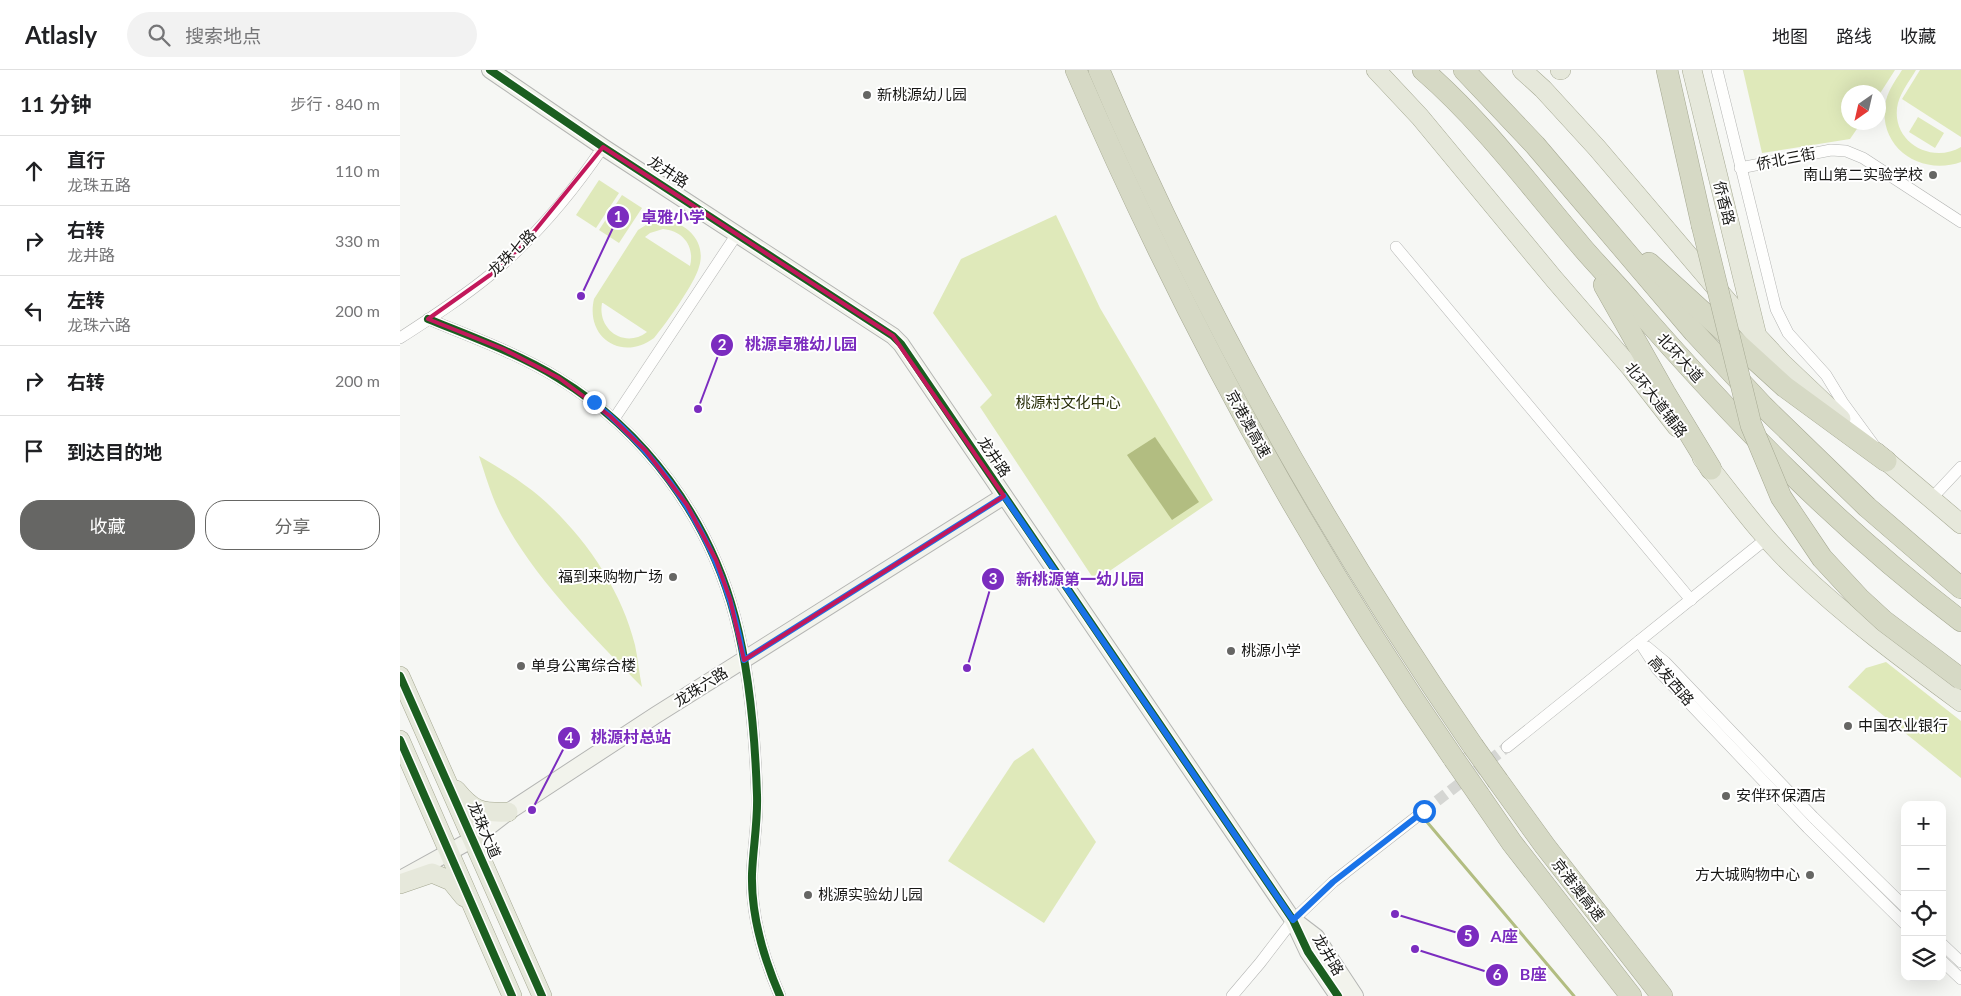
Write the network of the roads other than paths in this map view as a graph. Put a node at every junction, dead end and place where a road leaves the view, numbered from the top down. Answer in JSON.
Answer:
{"nodes":[{"id":1,"x":490,"y":70,"type":"edge"},
{"id":2,"x":1076,"y":70,"type":"edge"},
{"id":3,"x":1099,"y":70,"type":"edge"},
{"id":4,"x":1376,"y":70,"type":"edge"},
{"id":5,"x":1424,"y":70,"type":"edge"},
{"id":6,"x":1464,"y":70,"type":"edge"},
{"id":7,"x":1522,"y":70,"type":"edge"},
{"id":8,"x":1668,"y":70,"type":"edge"},
{"id":9,"x":1692,"y":70,"type":"edge"},
{"id":10,"x":1717,"y":70,"type":"edge"},
{"id":11,"x":603,"y":147,"type":"junction"},
{"id":12,"x":1740,"y":168,"type":"junction"},
{"id":13,"x":1597,"y":217,"type":"junction"},
{"id":14,"x":1961,"y":222,"type":"edge"},
{"id":15,"x":737,"y":234,"type":"junction"},
{"id":16,"x":1581,"y":246,"type":"junction"},
{"id":17,"x":1396,"y":247,"type":"dead end"},
{"id":18,"x":428,"y":320,"type":"junction"},
{"id":19,"x":1757,"y":336,"type":"junction"},
{"id":20,"x":400,"y":338,"type":"edge"},
{"id":21,"x":614,"y":419,"type":"junction"},
{"id":22,"x":1886,"y":461,"type":"junction"},
{"id":23,"x":1961,"y":467,"type":"edge"},
{"id":24,"x":1711,"y":469,"type":"junction"},
{"id":25,"x":1004,"y":496,"type":"junction"},
{"id":26,"x":1931,"y":499,"type":"junction"},
{"id":27,"x":1961,"y":524,"type":"edge"},
{"id":28,"x":1766,"y":539,"type":"junction"},
{"id":29,"x":1961,"y":588,"type":"edge"},
{"id":30,"x":1690,"y":600,"type":"junction"},
{"id":31,"x":1961,"y":621,"type":"edge"},
{"id":32,"x":1639,"y":641,"type":"junction"},
{"id":33,"x":744,"y":660,"type":"junction"},
{"id":34,"x":400,"y":676,"type":"edge"},
{"id":35,"x":1961,"y":679,"type":"edge"},
{"id":36,"x":1961,"y":702,"type":"edge"},
{"id":37,"x":400,"y":740,"type":"edge"},
{"id":38,"x":1507,"y":747,"type":"tunnel mouth"},
{"id":39,"x":443,"y":770,"type":"junction"},
{"id":40,"x":1424,"y":811,"type":"tunnel mouth"},
{"id":41,"x":508,"y":812,"type":"junction"},
{"id":42,"x":473,"y":838,"type":"junction"},
{"id":43,"x":450,"y":851,"type":"junction"},
{"id":44,"x":400,"y":879,"type":"edge"},
{"id":45,"x":400,"y":884,"type":"edge"},
{"id":46,"x":1901,"y":903,"type":"edge"},
{"id":47,"x":478,"y":914,"type":"junction"},
{"id":48,"x":1293,"y":920,"type":"junction"},
{"id":49,"x":1901,"y":920,"type":"edge"},
{"id":50,"x":1946,"y":948,"type":"edge"},
{"id":51,"x":1961,"y":962,"type":"edge"},
{"id":52,"x":1946,"y":965,"type":"edge"},
{"id":53,"x":1961,"y":979,"type":"edge"},
{"id":54,"x":511,"y":995,"type":"edge"},
{"id":55,"x":542,"y":996,"type":"edge"},
{"id":56,"x":780,"y":996,"type":"edge"},
{"id":57,"x":1232,"y":996,"type":"edge"},
{"id":58,"x":1338,"y":996,"type":"edge"},
{"id":59,"x":1356,"y":996,"type":"edge"},
{"id":60,"x":1631,"y":996,"type":"edge"},
{"id":61,"x":1662,"y":996,"type":"edge"}],
"edges":[{"from":1,"to":11,"type":"street","name":"龙井路"},
{"from":2,"to":60,"type":"highway","name":"京港澳高速","bridge":true},
{"from":3,"to":61,"type":"highway","name":"京港澳高速","bridge":true},
{"from":4,"to":24,"type":"main road","name":"北环大道辅路"},
{"from":5,"to":16,"type":"highway","name":"北环大道"},
{"from":6,"to":13,"type":"highway","name":"北环大道"},
{"from":7,"to":19,"type":"main road"},
{"from":8,"to":35,"type":"highway","bridge":true},
{"from":9,"to":19,"type":"main road","name":"侨香路"},
{"from":10,"to":12,"type":"street"},
{"from":11,"to":15,"type":"street","name":"龙井路"},
{"from":11,"to":18,"type":"street","name":"龙珠七路"},
{"from":12,"to":14,"type":"street","name":"侨北三街"},
{"from":12,"to":22,"type":"street"},
{"from":13,"to":22,"type":"highway"},
{"from":13,"to":29,"type":"highway","name":"北环大道"},
{"from":15,"to":21,"type":"street"},
{"from":15,"to":25,"type":"street","name":"龙井路"},
{"from":16,"to":24,"type":"highway"},
{"from":16,"to":31,"type":"highway","name":"北环大道"},
{"from":17,"to":30,"type":"street"},
{"from":18,"to":20,"type":"street","name":"龙珠七路"},
{"from":18,"to":21,"type":"street"},
{"from":19,"to":22,"type":"main road"},
{"from":21,"to":33,"type":"street"},
{"from":22,"to":26,"type":"main road"},
{"from":23,"to":26,"type":"street"},
{"from":24,"to":28,"type":"main road","name":"北环大道辅路"},
{"from":25,"to":33,"type":"street","name":"龙珠六路"},
{"from":25,"to":48,"type":"street","name":"龙井路"},
{"from":26,"to":27,"type":"main road"},
{"from":28,"to":30,"type":"street"},
{"from":28,"to":36,"type":"main road","name":"北环大道辅路"},
{"from":30,"to":32,"type":"street"},
{"from":32,"to":38,"type":"street"},
{"from":32,"to":46,"type":"street","name":"高发西路"},
{"from":32,"to":49,"type":"street","name":"高发西路"},
{"from":33,"to":41,"type":"street","name":"龙珠六路"},
{"from":33,"to":56,"type":"street"},
{"from":34,"to":39,"type":"main road","name":"龙珠大道"},
{"from":37,"to":43,"type":"main road"},
{"from":39,"to":41,"type":"main road"},
{"from":39,"to":42,"type":"main road","name":"龙珠大道"},
{"from":40,"to":48,"type":"street"},
{"from":41,"to":42,"type":"street","name":"龙珠六路"},
{"from":42,"to":43,"type":"street","name":"龙珠六路"},
{"from":42,"to":55,"type":"main road","name":"龙珠大道"},
{"from":43,"to":44,"type":"street","name":"龙珠六路"},
{"from":43,"to":47,"type":"main road"},
{"from":45,"to":47,"type":"main road"},
{"from":47,"to":54,"type":"main road"},
{"from":48,"to":57,"type":"street"},
{"from":48,"to":58,"type":"street","name":"龙井路"},
{"from":48,"to":59,"type":"street","name":"龙井路"},
{"from":50,"to":51,"type":"street"},
{"from":52,"to":53,"type":"street"}]}
